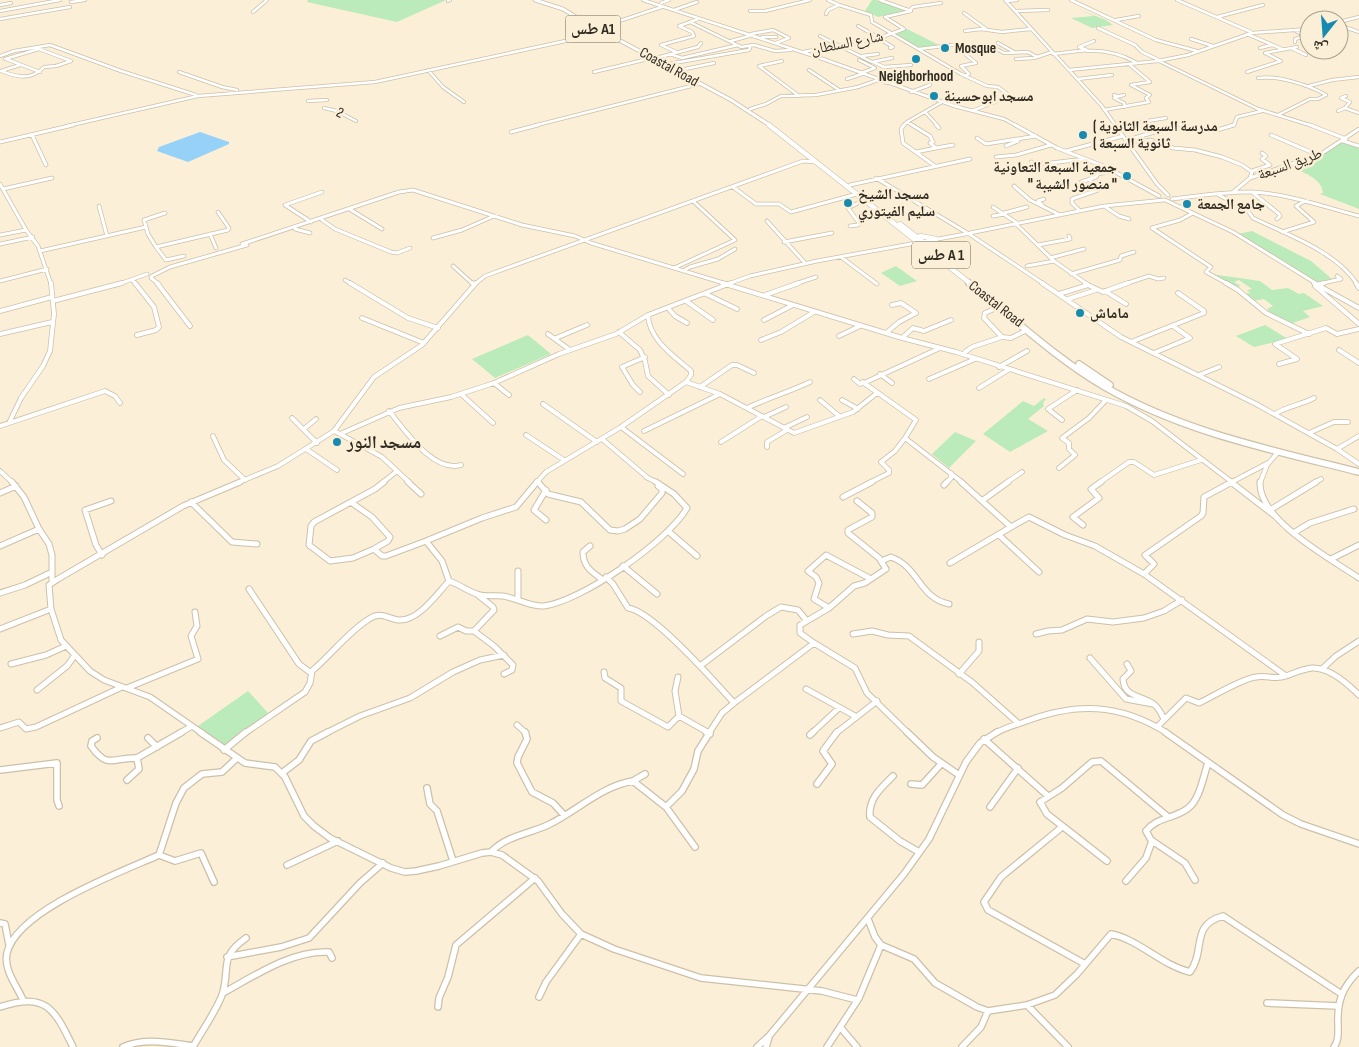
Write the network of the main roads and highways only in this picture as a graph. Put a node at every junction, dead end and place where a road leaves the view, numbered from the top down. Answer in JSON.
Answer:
{"nodes":[{"id":1,"x":535,"y":0,"type":"edge"},
{"id":2,"x":542,"y":0,"type":"edge"},
{"id":3,"x":591,"y":21,"type":"junction"},
{"id":4,"x":605,"y":25,"type":"junction"},
{"id":5,"x":570,"y":40,"type":"road end"},
{"id":6,"x":621,"y":41,"type":"junction"},
{"id":7,"x":654,"y":58,"type":"junction"},
{"id":8,"x":835,"y":175,"type":"junction"},
{"id":9,"x":912,"y":235,"type":"junction"},
{"id":10,"x":932,"y":251,"type":"junction"},
{"id":11,"x":988,"y":296,"type":"junction"},
{"id":12,"x":1359,"y":470,"type":"edge"}],
"edges":[{"from":1,"to":6,"type":"highway","name":"Coastal Road","number":"طس A1"},
{"from":2,"to":3,"type":"highway","name":"Coastal Road","number":"طس A 1"},
{"from":3,"to":4,"type":"highway"},
{"from":3,"to":4,"type":"highway","name":"Coastal Road","number":"طس A 1"},
{"from":4,"to":7,"type":"highway","name":"Coastal Road","number":"طس A 1"},
{"from":5,"to":6,"type":"highway"},
{"from":6,"to":7,"type":"highway","name":"Coastal Road","number":"طس A1"},
{"from":7,"to":8,"type":"highway","name":"Coastal Road","number":"طس A 1"},
{"from":7,"to":8,"type":"highway","name":"Coastal Road","number":"طس A 1"},
{"from":8,"to":9,"type":"highway","name":"Coastal Road","number":"طس A 1"},
{"from":8,"to":9,"type":"highway","name":"Coastal Road","number":"طس A 1"},
{"from":9,"to":10,"type":"highway","name":"Coastal Road","number":"طس A 1"},
{"from":9,"to":10,"type":"highway"},
{"from":10,"to":11,"type":"highway","name":"Coastal Road","number":"طس A 1"},
{"from":11,"to":12,"type":"highway","name":"Coastal Road","number":"طس A 1"},
{"from":11,"to":12,"type":"highway","name":"Coastal Road","number":"طس A 1"}]}
